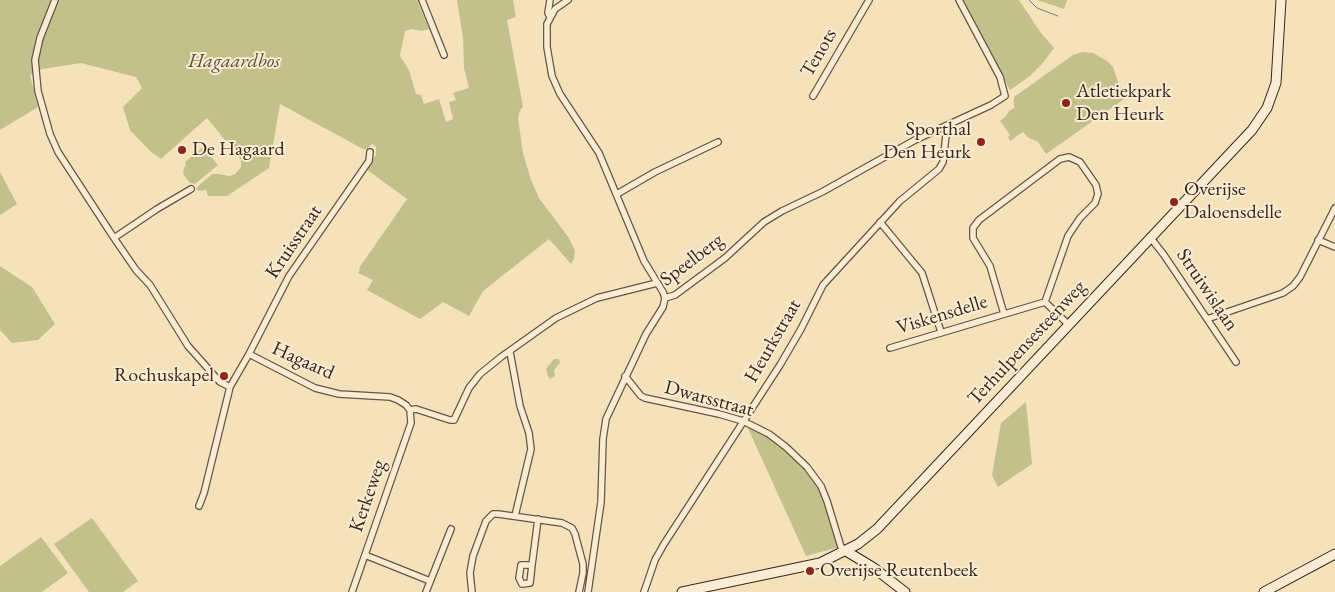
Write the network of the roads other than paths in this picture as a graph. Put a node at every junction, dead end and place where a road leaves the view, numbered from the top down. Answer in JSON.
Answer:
{"nodes":[{"id":1,"x":55,"y":0,"type":"edge"},
{"id":2,"x":422,"y":0,"type":"edge"},
{"id":3,"x":550,"y":0,"type":"edge"},
{"id":4,"x":568,"y":0,"type":"edge"},
{"id":5,"x":869,"y":0,"type":"edge"},
{"id":6,"x":959,"y":0,"type":"edge"},
{"id":7,"x":1281,"y":0,"type":"edge"},
{"id":8,"x":550,"y":17,"type":"junction"},
{"id":9,"x":444,"y":55,"type":"dead end"},
{"id":10,"x":813,"y":96,"type":"dead end"},
{"id":11,"x":947,"y":126,"type":"junction"},
{"id":12,"x":718,"y":142,"type":"dead end"},
{"id":13,"x":370,"y":152,"type":"dead end"},
{"id":14,"x":191,"y":189,"type":"dead end"},
{"id":15,"x":617,"y":194,"type":"junction"},
{"id":16,"x":1335,"y":208,"type":"edge"},
{"id":17,"x":880,"y":222,"type":"junction"},
{"id":18,"x":1150,"y":237,"type":"junction"},
{"id":19,"x":114,"y":238,"type":"junction"},
{"id":20,"x":1318,"y":240,"type":"junction"},
{"id":21,"x":1335,"y":248,"type":"edge"},
{"id":22,"x":657,"y":283,"type":"junction"},
{"id":23,"x":665,"y":298,"type":"junction"},
{"id":24,"x":1045,"y":302,"type":"junction"},
{"id":25,"x":1004,"y":314,"type":"junction"},
{"id":26,"x":1207,"y":319,"type":"junction"},
{"id":27,"x":1069,"y":325,"type":"junction"},
{"id":28,"x":941,"y":332,"type":"junction"},
{"id":29,"x":890,"y":348,"type":"dead end"},
{"id":30,"x":510,"y":352,"type":"junction"},
{"id":31,"x":249,"y":354,"type":"junction"},
{"id":32,"x":1236,"y":362,"type":"dead end"},
{"id":33,"x":626,"y":376,"type":"junction"},
{"id":34,"x":230,"y":387,"type":"junction"},
{"id":35,"x":410,"y":410,"type":"junction"},
{"id":36,"x":743,"y":421,"type":"junction"},
{"id":37,"x":199,"y":506,"type":"dead end"},
{"id":38,"x":515,"y":516,"type":"junction"},
{"id":39,"x":538,"y":519,"type":"junction"},
{"id":40,"x":451,"y":528,"type":"dead end"},
{"id":41,"x":858,"y":544,"type":"junction"},
{"id":42,"x":846,"y":551,"type":"junction"},
{"id":43,"x":1335,"y":554,"type":"edge"},
{"id":44,"x":365,"y":555,"type":"junction"},
{"id":45,"x":532,"y":565,"type":"dead end"},
{"id":46,"x":874,"y":568,"type":"junction"},
{"id":47,"x":583,"y":573,"type":"junction"},
{"id":48,"x":591,"y":574,"type":"junction"},
{"id":49,"x":430,"y":581,"type":"junction"},
{"id":50,"x":582,"y":581,"type":"junction"},
{"id":51,"x":590,"y":582,"type":"junction"},
{"id":52,"x":900,"y":591,"type":"edge"},
{"id":53,"x":352,"y":592,"type":"edge"},
{"id":54,"x":426,"y":592,"type":"edge"},
{"id":55,"x":472,"y":592,"type":"edge"},
{"id":56,"x":579,"y":592,"type":"edge"},
{"id":57,"x":588,"y":592,"type":"edge"},
{"id":58,"x":644,"y":592,"type":"edge"},
{"id":59,"x":682,"y":592,"type":"edge"},
{"id":60,"x":1264,"y":592,"type":"edge"}],
"edges":[{"from":1,"to":19,"type":"street"},
{"from":2,"to":9,"type":"street"},
{"from":3,"to":8,"type":"street"},
{"from":4,"to":8,"type":"street"},
{"from":5,"to":10,"type":"street","name":"Tenots"},
{"from":6,"to":11,"type":"street","name":"Speelberg"},
{"from":7,"to":18,"type":"main road","name":"Terhulpensesteenweg"},
{"from":8,"to":15,"type":"street"},
{"from":11,"to":17,"type":"street","name":"Heurkstraat"},
{"from":11,"to":23,"type":"street","name":"Speelberg"},
{"from":12,"to":15,"type":"street"},
{"from":13,"to":31,"type":"street","name":"Kruisstraat"},
{"from":14,"to":19,"type":"street"},
{"from":15,"to":22,"type":"street"},
{"from":16,"to":20,"type":"street"},
{"from":17,"to":28,"type":"street"},
{"from":17,"to":36,"type":"street","name":"Heurkstraat"},
{"from":18,"to":26,"type":"street","name":"Struiwislaan"},
{"from":18,"to":27,"type":"main road","name":"Terhulpensesteenweg"},
{"from":19,"to":34,"type":"street"},
{"from":20,"to":21,"type":"street"},
{"from":20,"to":26,"type":"street"},
{"from":22,"to":23,"type":"street"},
{"from":22,"to":30,"type":"street","name":"Hagaard"},
{"from":23,"to":33,"type":"street","name":"Speelberg"},
{"from":24,"to":25,"type":"street","name":"Viskensdelle"},
{"from":24,"to":25,"type":"street"},
{"from":24,"to":27,"type":"street"},
{"from":25,"to":28,"type":"street","name":"Viskensdelle"},
{"from":26,"to":32,"type":"street","name":"Struiwislaan"},
{"from":27,"to":41,"type":"main road","name":"Terhulpensesteenweg"},
{"from":28,"to":29,"type":"street","name":"Viskensdelle"},
{"from":30,"to":35,"type":"street","name":"Hagaard"},
{"from":30,"to":38,"type":"street"},
{"from":31,"to":34,"type":"street","name":"Hagaard"},
{"from":31,"to":35,"type":"street","name":"Hagaard"},
{"from":33,"to":36,"type":"street","name":"Dwarsstraat"},
{"from":33,"to":48,"type":"street","name":"Speelberg"},
{"from":34,"to":37,"type":"street","name":"Hagaard"},
{"from":35,"to":44,"type":"street","name":"Kerkeweg"},
{"from":36,"to":42,"type":"street","name":"Dwarsstraat"},
{"from":36,"to":58,"type":"street","name":"Heurkstraat"},
{"from":38,"to":39,"type":"street"},
{"from":38,"to":55,"type":"street"},
{"from":39,"to":45,"type":"street"},
{"from":39,"to":47,"type":"street"},
{"from":40,"to":49,"type":"street"},
{"from":41,"to":42,"type":"main road","name":"Terhulpensesteenweg"},
{"from":41,"to":46,"type":"main road"},
{"from":42,"to":46,"type":"main road"},
{"from":42,"to":59,"type":"main road","name":"Terhulpensesteenweg"},
{"from":43,"to":60,"type":"main road"},
{"from":44,"to":49,"type":"street"},
{"from":44,"to":53,"type":"street","name":"Kerkeweg"},
{"from":46,"to":52,"type":"main road"},
{"from":47,"to":48,"type":"street"},
{"from":47,"to":50,"type":"street"},
{"from":48,"to":51,"type":"street","name":"Speelberg"},
{"from":49,"to":54,"type":"street"},
{"from":50,"to":51,"type":"street"},
{"from":50,"to":56,"type":"street"},
{"from":51,"to":57,"type":"street","name":"Speelberg"}]}
